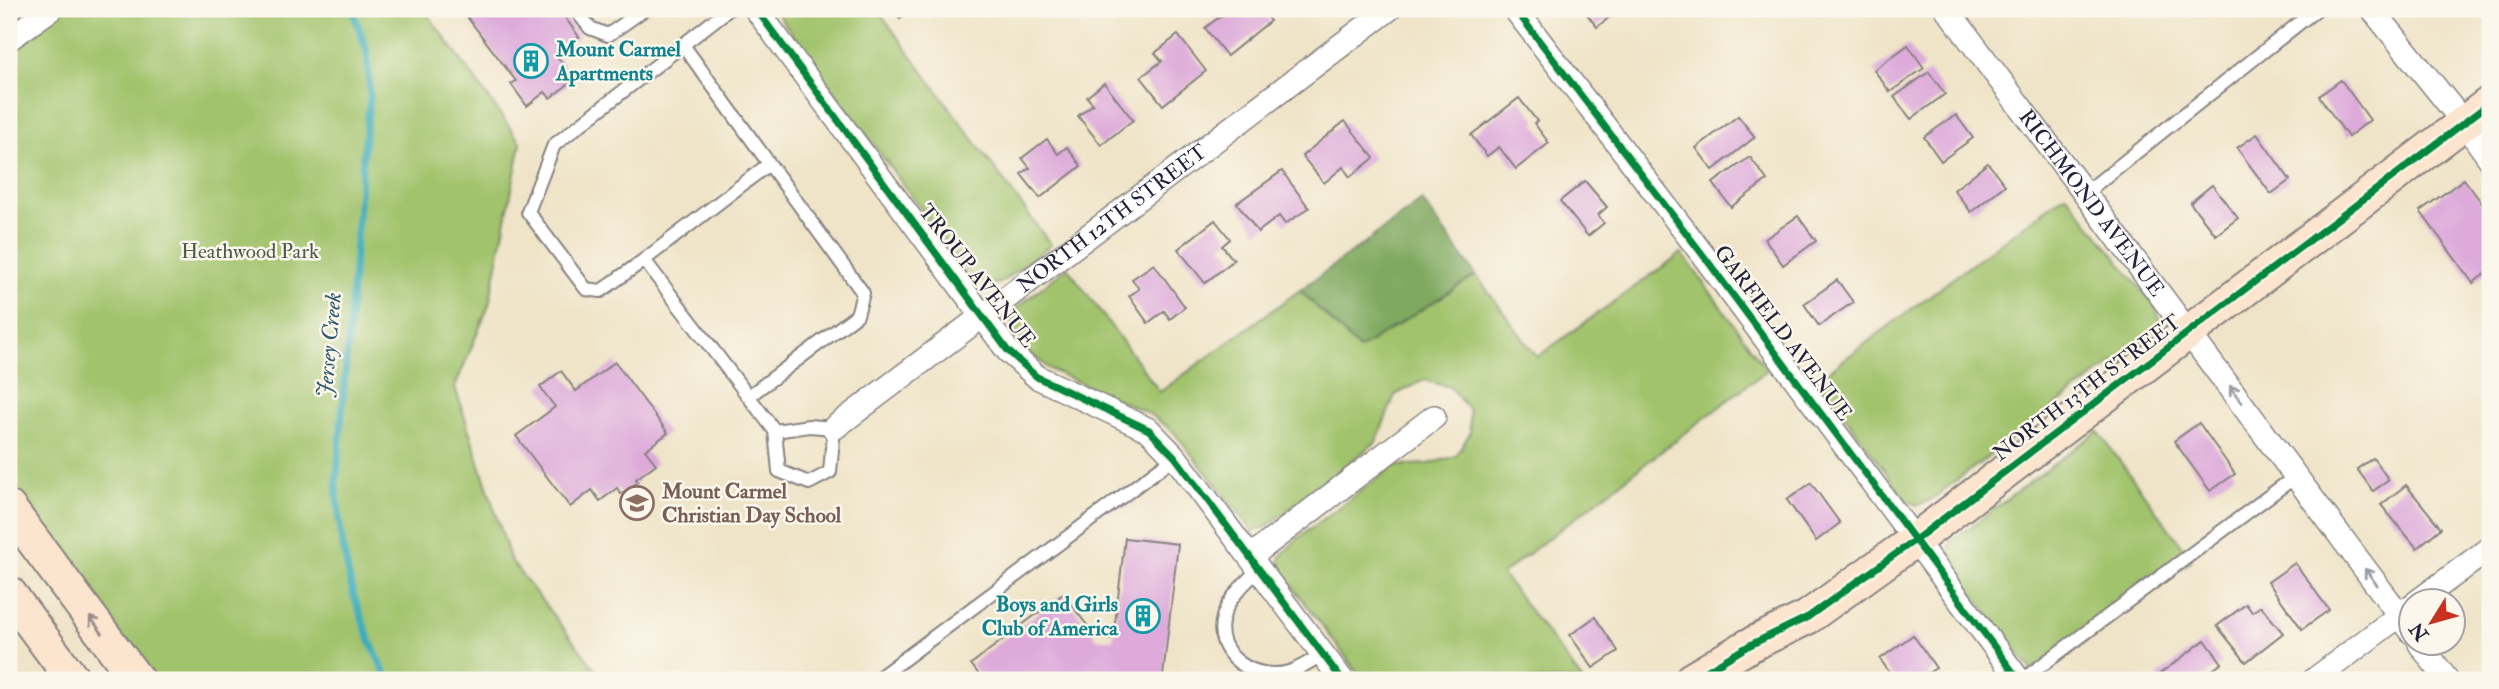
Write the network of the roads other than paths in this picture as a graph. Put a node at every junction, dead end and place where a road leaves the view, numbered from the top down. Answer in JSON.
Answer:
{"nodes":[{"id":1,"x":51,"y":9,"type":"edge"},
{"id":2,"x":575,"y":9,"type":"edge"},
{"id":3,"x":645,"y":9,"type":"edge"},
{"id":4,"x":729,"y":9,"type":"edge"},
{"id":5,"x":755,"y":9,"type":"edge"},
{"id":6,"x":1389,"y":9,"type":"edge"},
{"id":7,"x":1515,"y":9,"type":"edge"},
{"id":8,"x":1947,"y":9,"type":"edge"},
{"id":9,"x":2317,"y":9,"type":"edge"},
{"id":10,"x":2372,"y":9,"type":"edge"},
{"id":11,"x":9,"y":39,"type":"edge"},
{"id":12,"x":683,"y":45,"type":"junction"},
{"id":13,"x":2490,"y":103,"type":"edge"},
{"id":14,"x":2464,"y":123,"type":"junction"},
{"id":15,"x":2490,"y":159,"type":"edge"},
{"id":16,"x":769,"y":164,"type":"junction"},
{"id":17,"x":2085,"y":193,"type":"junction"},
{"id":18,"x":644,"y":260,"type":"junction"},
{"id":19,"x":981,"y":315,"type":"junction"},
{"id":20,"x":2190,"y":332,"type":"junction"},
{"id":21,"x":749,"y":396,"type":"junction"},
{"id":22,"x":1433,"y":417,"type":"dead end"},
{"id":23,"x":834,"y":428,"type":"junction"},
{"id":24,"x":775,"y":431,"type":"junction"},
{"id":25,"x":1175,"y":457,"type":"junction"},
{"id":26,"x":2296,"y":477,"type":"junction"},
{"id":27,"x":9,"y":508,"type":"edge"},
{"id":28,"x":1915,"y":540,"type":"junction"},
{"id":29,"x":2490,"y":548,"type":"edge"},
{"id":30,"x":1254,"y":563,"type":"junction"},
{"id":31,"x":2442,"y":588,"type":"edge"},
{"id":32,"x":9,"y":593,"type":"edge"},
{"id":33,"x":2398,"y":600,"type":"edge"},
{"id":34,"x":2398,"y":622,"type":"edge"},
{"id":35,"x":1323,"y":654,"type":"junction"},
{"id":36,"x":2431,"y":658,"type":"edge"},
{"id":37,"x":74,"y":680,"type":"edge"},
{"id":38,"x":137,"y":680,"type":"edge"},
{"id":39,"x":876,"y":680,"type":"edge"},
{"id":40,"x":1342,"y":680,"type":"edge"},
{"id":41,"x":1690,"y":680,"type":"edge"},
{"id":42,"x":2021,"y":680,"type":"edge"},
{"id":43,"x":2314,"y":680,"type":"edge"},
{"id":44,"x":2447,"y":680,"type":"edge"}],
"edges":[{"from":1,"to":11,"type":"street"},
{"from":2,"to":3,"type":"lane"},
{"from":4,"to":12,"type":"lane"},
{"from":5,"to":19,"type":"street","name":"TROUP AVENUE"},
{"from":6,"to":19,"type":"street","name":"NORTH 12TH STREET"},
{"from":7,"to":28,"type":"street","name":"GARFIELD AVENUE"},
{"from":8,"to":17,"type":"street","name":"RICHMOND AVENUE"},
{"from":9,"to":17,"type":"lane"},
{"from":10,"to":14,"type":"street"},
{"from":12,"to":16,"type":"lane"},
{"from":12,"to":18,"type":"lane"},
{"from":13,"to":14,"type":"street","name":"NORTH 13TH STREET"},
{"from":14,"to":15,"type":"street"},
{"from":14,"to":20,"type":"street","name":"NORTH 13TH STREET"},
{"from":16,"to":18,"type":"lane"},
{"from":16,"to":21,"type":"lane"},
{"from":17,"to":20,"type":"street","name":"RICHMOND AVENUE"},
{"from":18,"to":21,"type":"lane"},
{"from":19,"to":23,"type":"street","name":"NORTH 12TH STREET"},
{"from":19,"to":25,"type":"street","name":"TROUP AVENUE"},
{"from":26,"to":20,"type":"street","name":"RICHMOND AVENUE","one_way":true},
{"from":20,"to":28,"type":"street","name":"NORTH 13TH STREET"},
{"from":21,"to":24,"type":"lane"},
{"from":22,"to":30,"type":"street"},
{"from":23,"to":24,"type":"lane"},
{"from":23,"to":24,"type":"lane"},
{"from":25,"to":30,"type":"street","name":"TROUP AVENUE"},
{"from":25,"to":39,"type":"lane"},
{"from":33,"to":26,"type":"street","name":"RICHMOND AVENUE","one_way":true},
{"from":26,"to":42,"type":"lane"},
{"from":38,"to":27,"type":"street","one_way":true},
{"from":28,"to":41,"type":"street","name":"NORTH 13TH STREET"},
{"from":28,"to":42,"type":"street","name":"GARFIELD AVENUE"},
{"from":29,"to":31,"type":"street"},
{"from":30,"to":35,"type":"street","name":"TROUP AVENUE"},
{"from":30,"to":35,"type":"lane"},
{"from":32,"to":37,"type":"street"},
{"from":34,"to":43,"type":"street"},
{"from":35,"to":40,"type":"street","name":"TROUP AVENUE"},
{"from":36,"to":44,"type":"street"}]}
